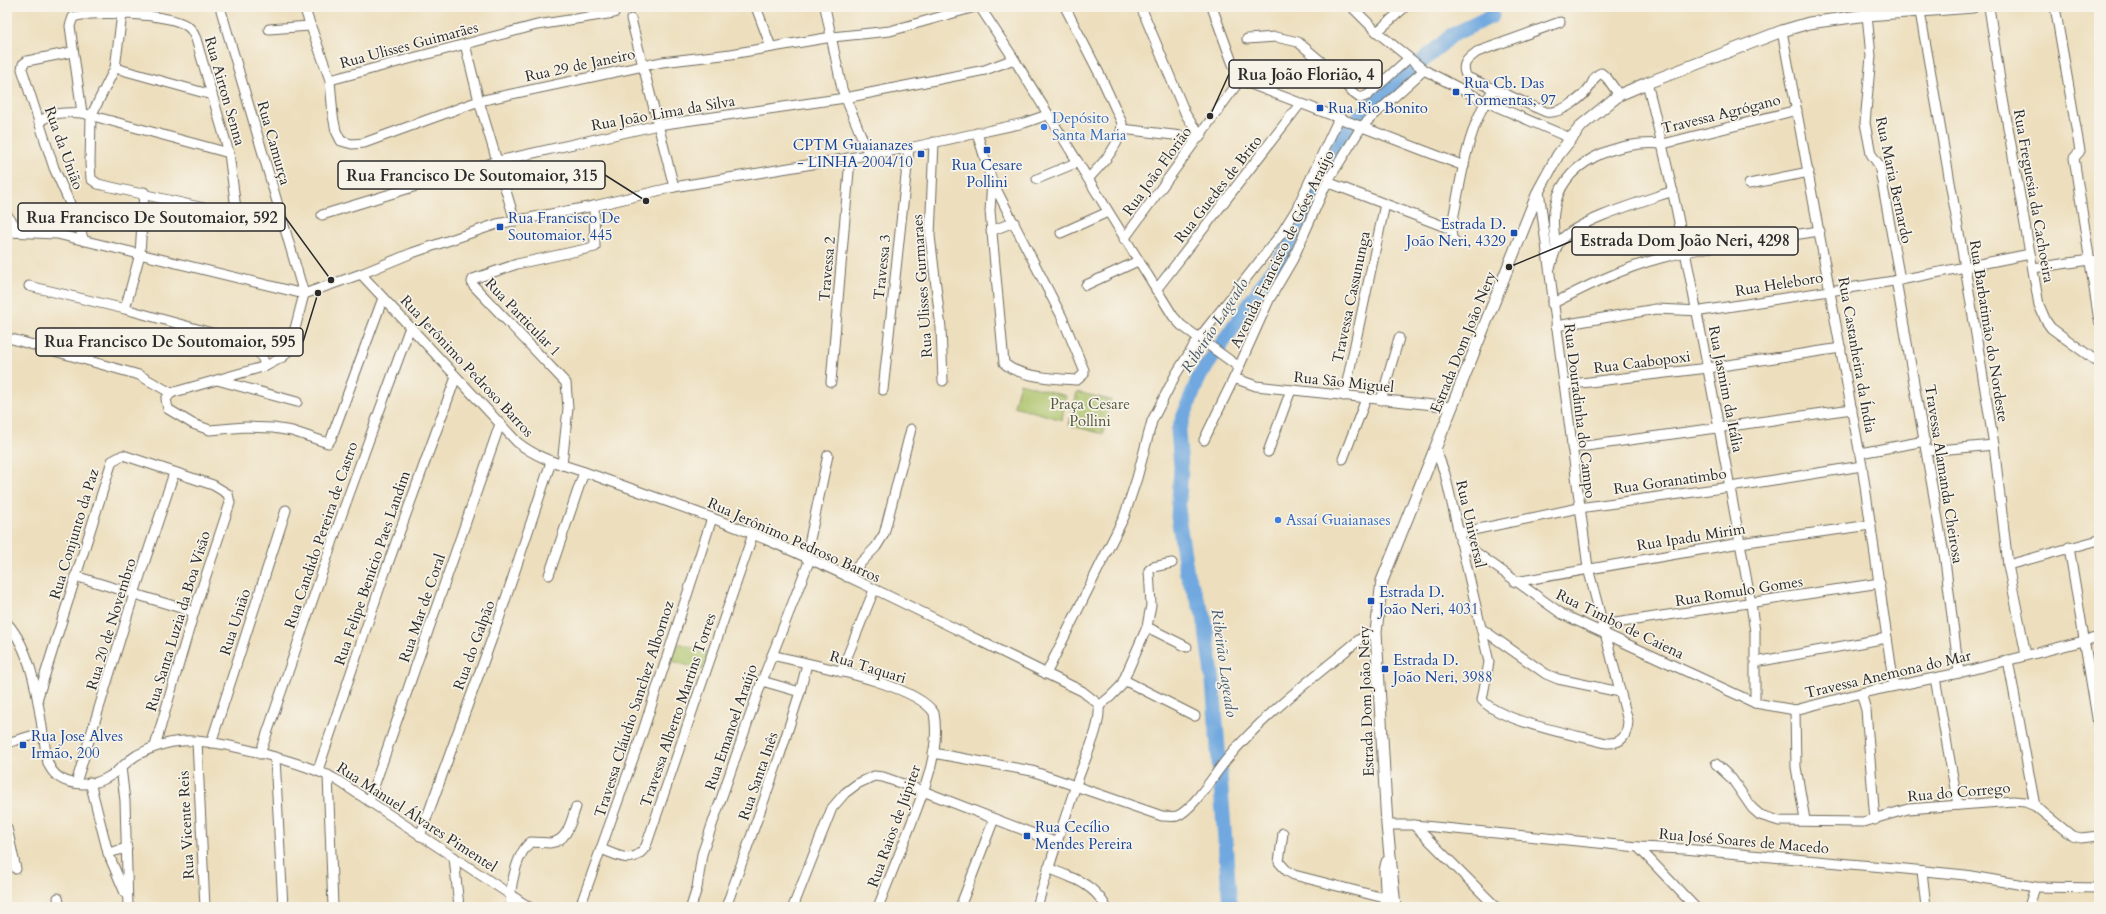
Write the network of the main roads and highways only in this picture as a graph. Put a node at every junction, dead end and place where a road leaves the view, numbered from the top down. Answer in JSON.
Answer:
{"nodes":[{"id":1,"x":1973,"y":7,"type":"edge"},
{"id":2,"x":1391,"y":903,"type":"edge"}],
"edges":[{"from":1,"to":2,"type":"main road","name":"Estrada Dom João Nery"}]}
